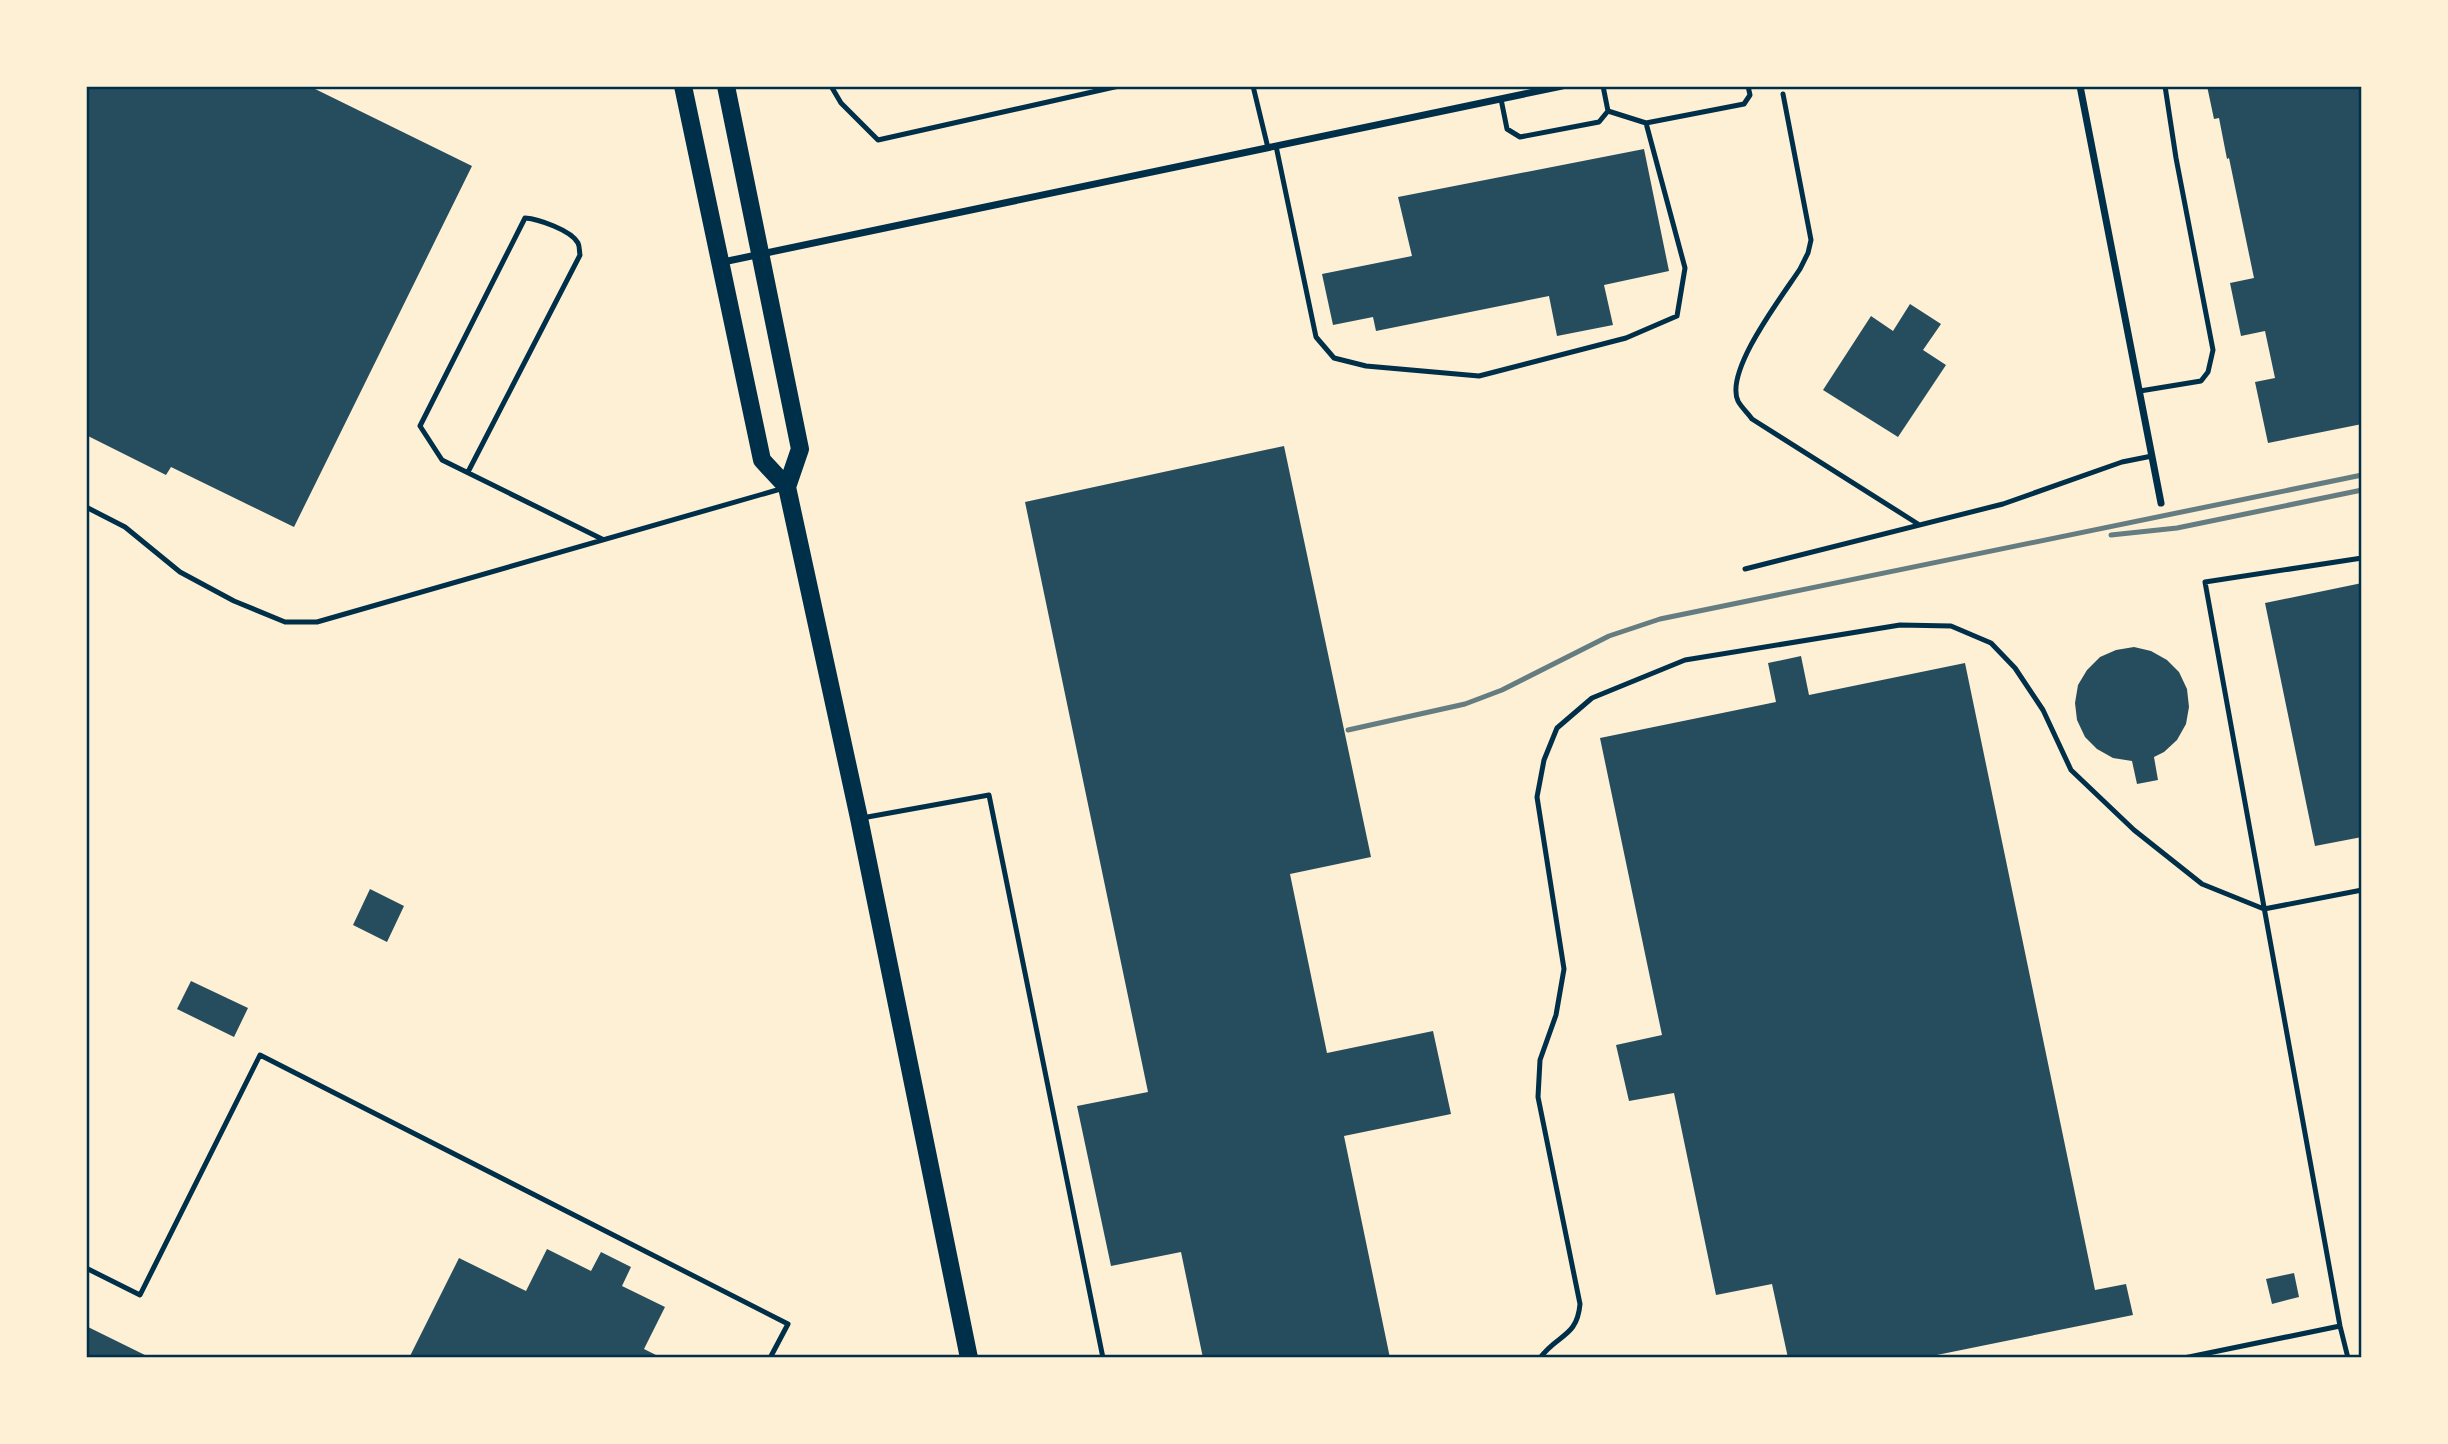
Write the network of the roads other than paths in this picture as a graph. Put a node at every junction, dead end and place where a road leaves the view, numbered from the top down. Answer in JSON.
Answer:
{"nodes":[{"id":1,"x":683,"y":86,"type":"edge"},
{"id":2,"x":726,"y":86,"type":"edge"},
{"id":3,"x":831,"y":86,"type":"edge"},
{"id":4,"x":1119,"y":86,"type":"edge"},
{"id":5,"x":1253,"y":86,"type":"edge"},
{"id":6,"x":1562,"y":86,"type":"edge"},
{"id":7,"x":1603,"y":86,"type":"edge"},
{"id":8,"x":1748,"y":86,"type":"edge"},
{"id":9,"x":2080,"y":86,"type":"edge"},
{"id":10,"x":2165,"y":86,"type":"edge"},
{"id":11,"x":1783,"y":94,"type":"dead end"},
{"id":12,"x":1501,"y":99,"type":"junction"},
{"id":13,"x":1608,"y":111,"type":"junction"},
{"id":14,"x":1646,"y":123,"type":"junction"},
{"id":15,"x":1272,"y":147,"type":"junction"},
{"id":16,"x":760,"y":254,"type":"junction"},
{"id":17,"x":722,"y":262,"type":"junction"},
{"id":18,"x":2140,"y":391,"type":"junction"},
{"id":19,"x":2152,"y":456,"type":"junction"},
{"id":20,"x":468,"y":472,"type":"junction"},
{"id":21,"x":787,"y":487,"type":"junction"},
{"id":22,"x":2161,"y":503,"type":"dead end"},
{"id":23,"x":86,"y":507,"type":"edge"},
{"id":24,"x":1918,"y":524,"type":"junction"},
{"id":25,"x":602,"y":539,"type":"junction"},
{"id":26,"x":2362,"y":558,"type":"edge"},
{"id":27,"x":1745,"y":569,"type":"dead end"},
{"id":28,"x":859,"y":818,"type":"junction"},
{"id":29,"x":2362,"y":890,"type":"edge"},
{"id":30,"x":2264,"y":909,"type":"junction"},
{"id":31,"x":86,"y":1268,"type":"edge"},
{"id":32,"x":2340,"y":1326,"type":"junction"},
{"id":33,"x":2224,"y":1350,"type":"junction"},
{"id":34,"x":770,"y":1358,"type":"edge"},
{"id":35,"x":969,"y":1358,"type":"edge"},
{"id":36,"x":1103,"y":1358,"type":"edge"},
{"id":37,"x":1540,"y":1358,"type":"edge"},
{"id":38,"x":2184,"y":1358,"type":"edge"},
{"id":39,"x":2225,"y":1358,"type":"edge"},
{"id":40,"x":2348,"y":1358,"type":"edge"}],
"edges":[{"from":1,"to":17,"type":"main road"},
{"from":2,"to":16,"type":"main road"},
{"from":3,"to":4,"type":"lane"},
{"from":5,"to":15,"type":"lane"},
{"from":6,"to":12,"type":"street"},
{"from":7,"to":13,"type":"lane"},
{"from":8,"to":14,"type":"lane"},
{"from":9,"to":18,"type":"street"},
{"from":10,"to":18,"type":"lane"},
{"from":11,"to":24,"type":"lane"},
{"from":12,"to":13,"type":"lane"},
{"from":12,"to":15,"type":"street"},
{"from":13,"to":14,"type":"lane"},
{"from":14,"to":15,"type":"lane"},
{"from":15,"to":16,"type":"street"},
{"from":16,"to":17,"type":"street"},
{"from":16,"to":21,"type":"main road"},
{"from":17,"to":21,"type":"main road"},
{"from":18,"to":19,"type":"street"},
{"from":19,"to":22,"type":"street"},
{"from":19,"to":24,"type":"lane"},
{"from":20,"to":20,"type":"lane"},
{"from":20,"to":25,"type":"lane"},
{"from":21,"to":25,"type":"lane"},
{"from":21,"to":28,"type":"main road"},
{"from":23,"to":25,"type":"lane"},
{"from":24,"to":27,"type":"lane"},
{"from":26,"to":30,"type":"lane"},
{"from":28,"to":35,"type":"main road"},
{"from":28,"to":36,"type":"lane"},
{"from":29,"to":30,"type":"lane"},
{"from":30,"to":32,"type":"lane"},
{"from":30,"to":37,"type":"lane"},
{"from":31,"to":34,"type":"lane"},
{"from":32,"to":33,"type":"lane"},
{"from":32,"to":40,"type":"lane"},
{"from":33,"to":38,"type":"lane"},
{"from":33,"to":39,"type":"lane"}]}
